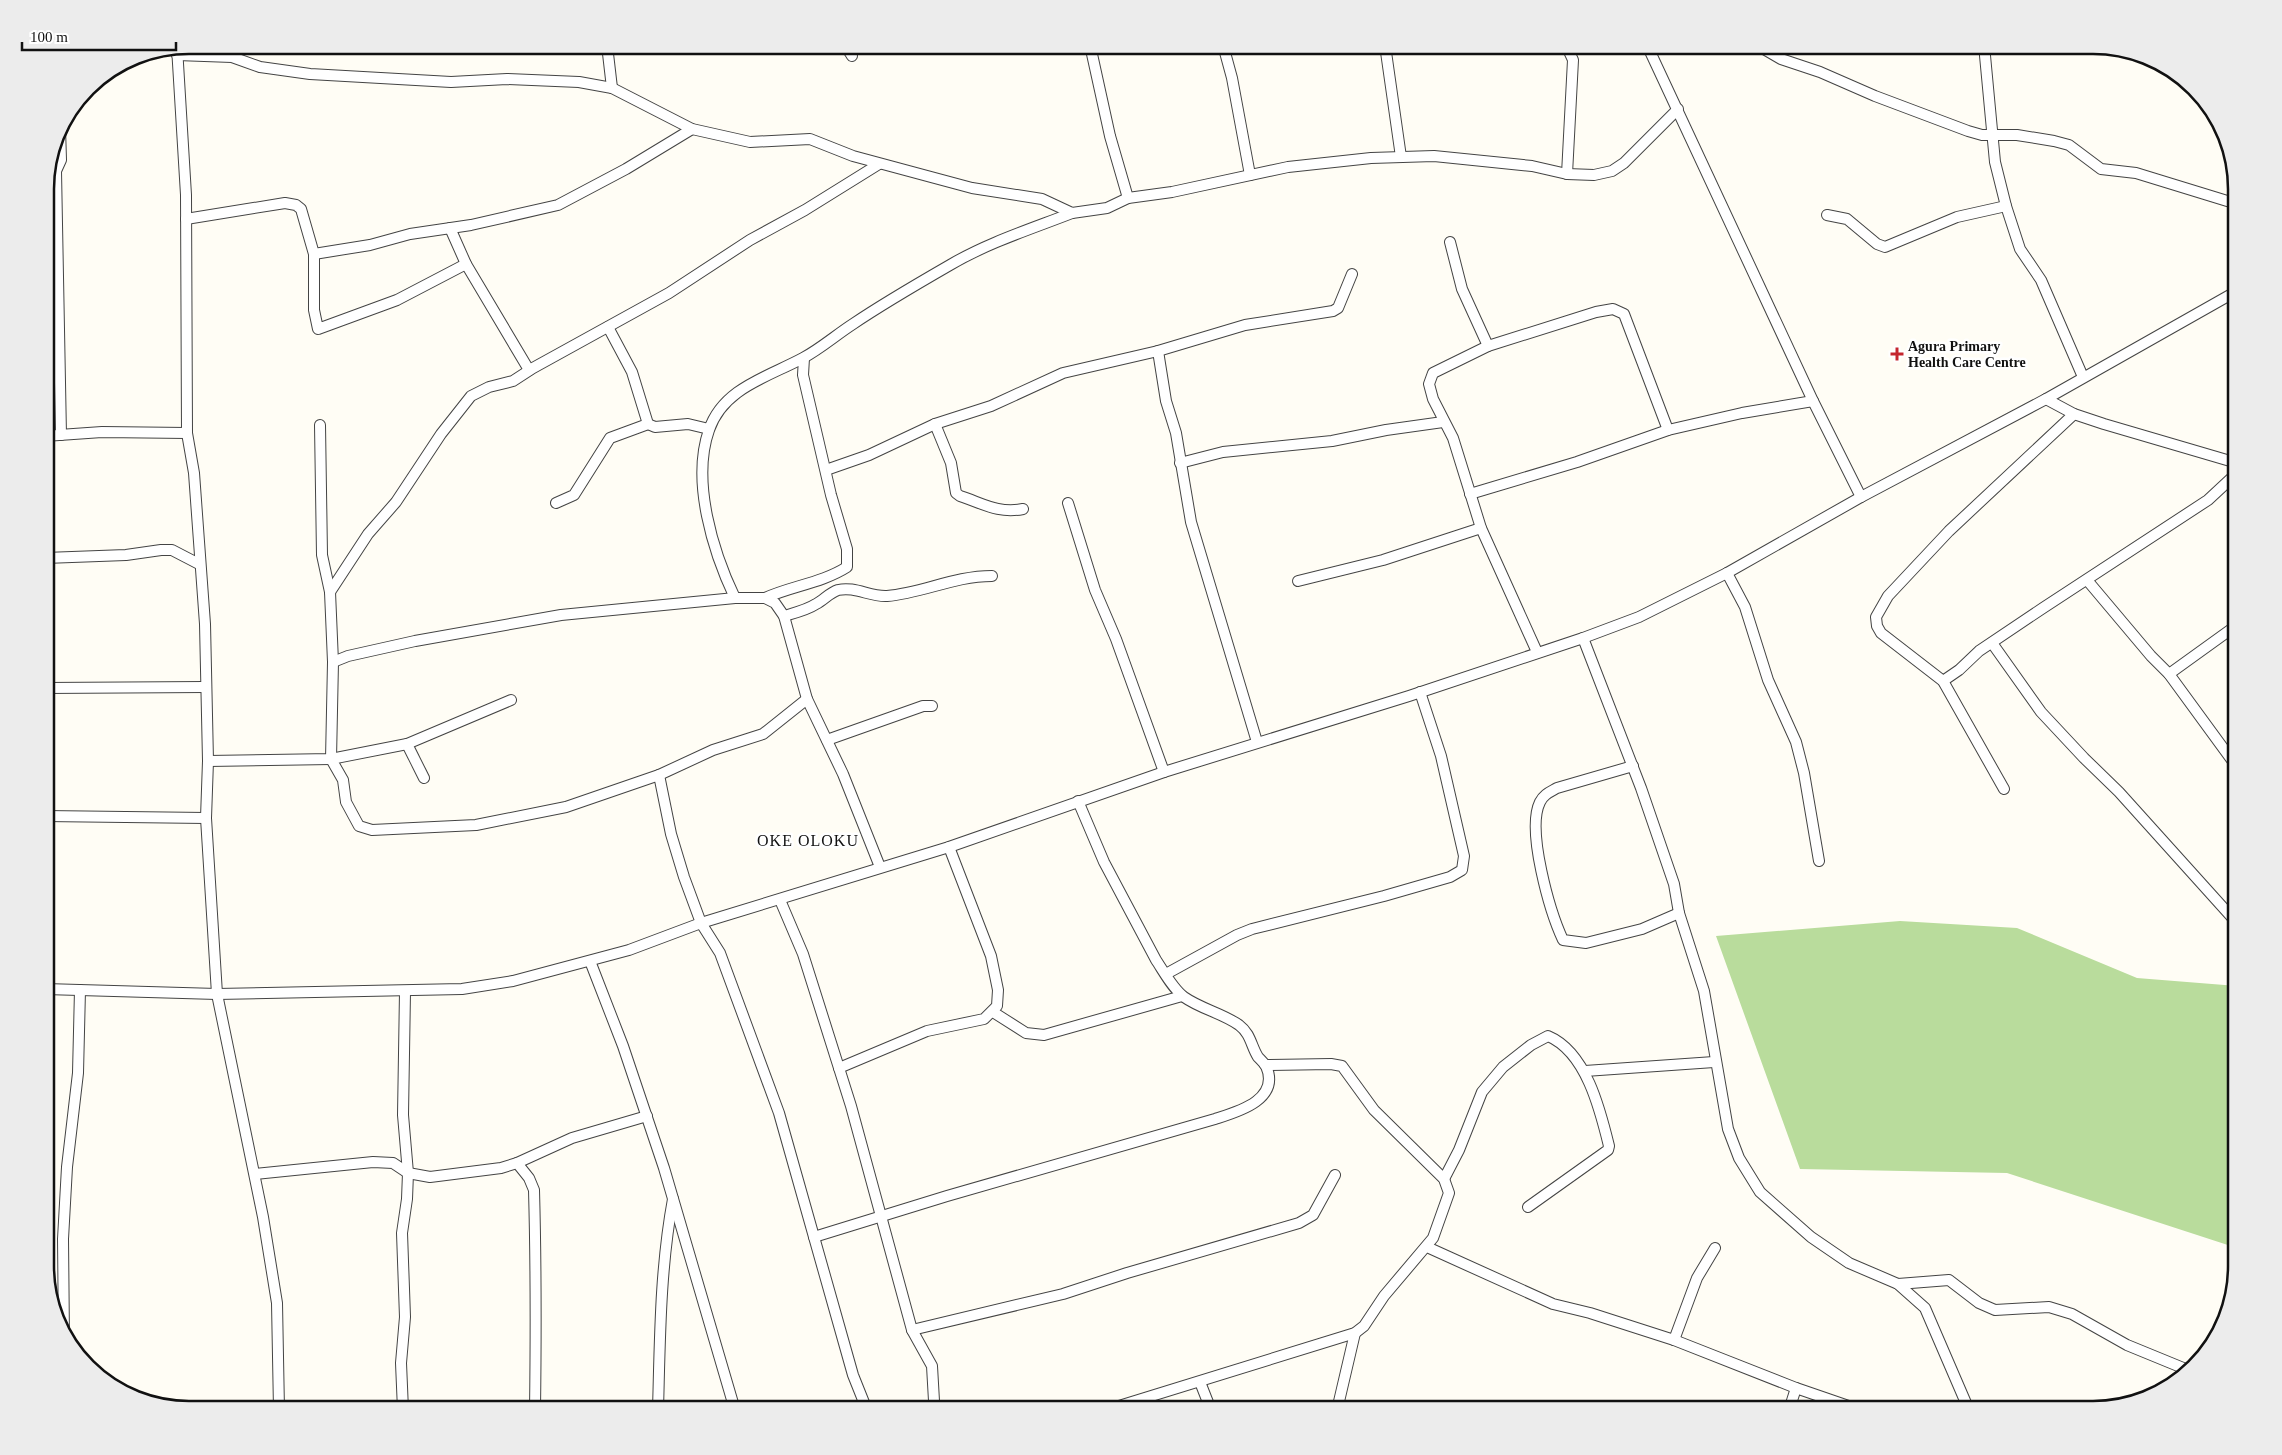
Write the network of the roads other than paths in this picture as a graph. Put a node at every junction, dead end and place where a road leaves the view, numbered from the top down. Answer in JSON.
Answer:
{"nodes":[{"id":1,"x":177,"y":54,"type":"edge"},
{"id":2,"x":204,"y":54,"type":"edge"},
{"id":3,"x":608,"y":54,"type":"edge"},
{"id":4,"x":1092,"y":54,"type":"edge"},
{"id":5,"x":1225,"y":54,"type":"edge"},
{"id":6,"x":1386,"y":54,"type":"edge"},
{"id":7,"x":1571,"y":54,"type":"edge"},
{"id":8,"x":1651,"y":54,"type":"edge"},
{"id":9,"x":1772,"y":54,"type":"edge"},
{"id":10,"x":1985,"y":54,"type":"edge"},
{"id":11,"x":612,"y":88,"type":"junction"},
{"id":12,"x":1678,"y":109,"type":"junction"},
{"id":13,"x":692,"y":129,"type":"junction"},
{"id":14,"x":1994,"y":135,"type":"junction"},
{"id":15,"x":61,"y":147,"type":"edge"},
{"id":16,"x":1401,"y":157,"type":"junction"},
{"id":17,"x":879,"y":164,"type":"junction"},
{"id":18,"x":1567,"y":174,"type":"junction"},
{"id":19,"x":1250,"y":175,"type":"junction"},
{"id":20,"x":1128,"y":198,"type":"junction"},
{"id":21,"x":2228,"y":201,"type":"edge"},
{"id":22,"x":2006,"y":206,"type":"junction"},
{"id":23,"x":1072,"y":213,"type":"junction"},
{"id":24,"x":1827,"y":215,"type":"dead end"},
{"id":25,"x":186,"y":219,"type":"junction"},
{"id":26,"x":450,"y":228,"type":"junction"},
{"id":27,"x":1450,"y":242,"type":"dead end"},
{"id":28,"x":314,"y":254,"type":"junction"},
{"id":29,"x":466,"y":264,"type":"junction"},
{"id":30,"x":1352,"y":274,"type":"dead end"},
{"id":31,"x":2228,"y":296,"type":"edge"},
{"id":32,"x":608,"y":327,"type":"junction"},
{"id":33,"x":1488,"y":346,"type":"junction"},
{"id":34,"x":1158,"y":351,"type":"junction"},
{"id":35,"x":804,"y":358,"type":"junction"},
{"id":36,"x":529,"y":370,"type":"junction"},
{"id":37,"x":2083,"y":377,"type":"junction"},
{"id":38,"x":2046,"y":399,"type":"junction"},
{"id":39,"x":1813,"y":401,"type":"junction"},
{"id":40,"x":2074,"y":414,"type":"junction"},
{"id":41,"x":1444,"y":422,"type":"junction"},
{"id":42,"x":648,"y":424,"type":"junction"},
{"id":43,"x":935,"y":424,"type":"junction"},
{"id":44,"x":320,"y":425,"type":"dead end"},
{"id":45,"x":709,"y":429,"type":"junction"},
{"id":46,"x":1668,"y":430,"type":"junction"},
{"id":47,"x":187,"y":433,"type":"junction"},
{"id":48,"x":54,"y":435,"type":"edge"},
{"id":49,"x":61,"y":435,"type":"junction"},
{"id":50,"x":2228,"y":459,"type":"edge"},
{"id":51,"x":1180,"y":463,"type":"junction"},
{"id":52,"x":826,"y":470,"type":"junction"},
{"id":53,"x":2228,"y":481,"type":"edge"},
{"id":54,"x":1470,"y":494,"type":"junction"},
{"id":55,"x":1861,"y":496,"type":"junction"},
{"id":56,"x":556,"y":503,"type":"dead end"},
{"id":57,"x":1068,"y":504,"type":"dead end"},
{"id":58,"x":1023,"y":509,"type":"dead end"},
{"id":59,"x":1482,"y":528,"type":"junction"},
{"id":60,"x":54,"y":558,"type":"edge"},
{"id":61,"x":199,"y":564,"type":"junction"},
{"id":62,"x":1726,"y":573,"type":"junction"},
{"id":63,"x":992,"y":576,"type":"dead end"},
{"id":64,"x":2086,"y":580,"type":"junction"},
{"id":65,"x":1298,"y":581,"type":"dead end"},
{"id":66,"x":330,"y":592,"type":"junction"},
{"id":67,"x":735,"y":598,"type":"junction"},
{"id":68,"x":765,"y":598,"type":"junction"},
{"id":69,"x":784,"y":616,"type":"junction"},
{"id":70,"x":2228,"y":631,"type":"edge"},
{"id":71,"x":1583,"y":638,"type":"junction"},
{"id":72,"x":1992,"y":643,"type":"junction"},
{"id":73,"x":1537,"y":652,"type":"junction"},
{"id":74,"x":333,"y":662,"type":"junction"},
{"id":75,"x":2169,"y":674,"type":"junction"},
{"id":76,"x":1943,"y":681,"type":"junction"},
{"id":77,"x":205,"y":687,"type":"junction"},
{"id":78,"x":54,"y":688,"type":"edge"},
{"id":79,"x":1420,"y":692,"type":"junction"},
{"id":80,"x":807,"y":699,"type":"junction"},
{"id":81,"x":511,"y":700,"type":"dead end"},
{"id":82,"x":932,"y":706,"type":"dead end"},
{"id":83,"x":827,"y":740,"type":"junction"},
{"id":84,"x":1257,"y":742,"type":"junction"},
{"id":85,"x":407,"y":744,"type":"junction"},
{"id":86,"x":2228,"y":755,"type":"edge"},
{"id":87,"x":331,"y":759,"type":"junction"},
{"id":88,"x":208,"y":761,"type":"junction"},
{"id":89,"x":1633,"y":766,"type":"junction"},
{"id":90,"x":1164,"y":772,"type":"junction"},
{"id":91,"x":659,"y":774,"type":"junction"},
{"id":92,"x":424,"y":778,"type":"dead end"},
{"id":93,"x":2004,"y":789,"type":"dead end"},
{"id":94,"x":1078,"y":801,"type":"junction"},
{"id":95,"x":54,"y":816,"type":"edge"},
{"id":96,"x":206,"y":818,"type":"junction"},
{"id":97,"x":949,"y":847,"type":"junction"},
{"id":98,"x":1819,"y":861,"type":"dead end"},
{"id":99,"x":880,"y":867,"type":"junction"},
{"id":100,"x":780,"y":900,"type":"junction"},
{"id":101,"x":1679,"y":913,"type":"junction"},
{"id":102,"x":2228,"y":913,"type":"edge"},
{"id":103,"x":701,"y":923,"type":"junction"},
{"id":104,"x":590,"y":962,"type":"junction"},
{"id":105,"x":1166,"y":974,"type":"junction"},
{"id":106,"x":54,"y":989,"type":"edge"},
{"id":107,"x":80,"y":990,"type":"junction"},
{"id":108,"x":405,"y":992,"type":"junction"},
{"id":109,"x":217,"y":994,"type":"junction"},
{"id":110,"x":1182,"y":996,"type":"junction"},
{"id":111,"x":993,"y":1012,"type":"junction"},
{"id":112,"x":1714,"y":1062,"type":"junction"},
{"id":113,"x":1265,"y":1065,"type":"junction"},
{"id":114,"x":839,"y":1068,"type":"junction"},
{"id":115,"x":1585,"y":1071,"type":"junction"},
{"id":116,"x":647,"y":1116,"type":"junction"},
{"id":117,"x":517,"y":1163,"type":"junction"},
{"id":118,"x":408,"y":1172,"type":"junction"},
{"id":119,"x":255,"y":1174,"type":"junction"},
{"id":120,"x":1335,"y":1175,"type":"dead end"},
{"id":121,"x":1444,"y":1180,"type":"junction"},
{"id":122,"x":673,"y":1198,"type":"junction"},
{"id":123,"x":1528,"y":1207,"type":"dead end"},
{"id":124,"x":880,"y":1217,"type":"junction"},
{"id":125,"x":814,"y":1237,"type":"junction"},
{"id":126,"x":1427,"y":1247,"type":"junction"},
{"id":127,"x":1715,"y":1248,"type":"dead end"},
{"id":128,"x":1898,"y":1284,"type":"junction"},
{"id":129,"x":64,"y":1317,"type":"edge"},
{"id":130,"x":912,"y":1330,"type":"junction"},
{"id":131,"x":1355,"y":1333,"type":"junction"},
{"id":132,"x":1674,"y":1340,"type":"junction"},
{"id":133,"x":2182,"y":1368,"type":"edge"},
{"id":134,"x":1200,"y":1382,"type":"junction"},
{"id":135,"x":1796,"y":1388,"type":"junction"},
{"id":136,"x":279,"y":1401,"type":"edge"},
{"id":137,"x":403,"y":1401,"type":"edge"},
{"id":138,"x":535,"y":1401,"type":"edge"},
{"id":139,"x":658,"y":1401,"type":"edge"},
{"id":140,"x":732,"y":1401,"type":"edge"},
{"id":141,"x":863,"y":1401,"type":"edge"},
{"id":142,"x":934,"y":1401,"type":"dead end"},
{"id":143,"x":1136,"y":1401,"type":"edge"},
{"id":144,"x":1207,"y":1401,"type":"edge"},
{"id":145,"x":1339,"y":1401,"type":"edge"},
{"id":146,"x":1792,"y":1401,"type":"edge"},
{"id":147,"x":1834,"y":1401,"type":"edge"},
{"id":148,"x":1965,"y":1401,"type":"edge"}],
"edges":[{"from":1,"to":25,"type":"street"},
{"from":2,"to":11,"type":"street"},
{"from":3,"to":11,"type":"street"},
{"from":4,"to":20,"type":"street"},
{"from":5,"to":19,"type":"street"},
{"from":6,"to":16,"type":"street"},
{"from":7,"to":18,"type":"street"},
{"from":8,"to":12,"type":"street"},
{"from":9,"to":14,"type":"street"},
{"from":10,"to":14,"type":"street"},
{"from":11,"to":13,"type":"street"},
{"from":12,"to":18,"type":"street"},
{"from":12,"to":39,"type":"street"},
{"from":13,"to":17,"type":"street"},
{"from":13,"to":26,"type":"street"},
{"from":14,"to":21,"type":"street"},
{"from":14,"to":22,"type":"street"},
{"from":15,"to":49,"type":"street"},
{"from":16,"to":18,"type":"street"},
{"from":16,"to":19,"type":"street"},
{"from":17,"to":23,"type":"street"},
{"from":17,"to":32,"type":"street"},
{"from":19,"to":20,"type":"street"},
{"from":20,"to":23,"type":"street"},
{"from":22,"to":24,"type":"street"},
{"from":22,"to":37,"type":"street"},
{"from":23,"to":35,"type":"street"},
{"from":25,"to":28,"type":"street"},
{"from":25,"to":47,"type":"street"},
{"from":26,"to":28,"type":"street"},
{"from":26,"to":29,"type":"street"},
{"from":27,"to":33,"type":"street"},
{"from":28,"to":29,"type":"street"},
{"from":29,"to":36,"type":"street"},
{"from":30,"to":34,"type":"street"},
{"from":31,"to":37,"type":"street"},
{"from":32,"to":36,"type":"street"},
{"from":32,"to":42,"type":"street"},
{"from":33,"to":41,"type":"street"},
{"from":33,"to":46,"type":"street"},
{"from":34,"to":43,"type":"street"},
{"from":34,"to":51,"type":"street"},
{"from":35,"to":45,"type":"street"},
{"from":35,"to":52,"type":"street"},
{"from":36,"to":66,"type":"street"},
{"from":37,"to":38,"type":"street"},
{"from":38,"to":40,"type":"street"},
{"from":38,"to":55,"type":"street"},
{"from":39,"to":46,"type":"street"},
{"from":39,"to":55,"type":"street"},
{"from":40,"to":50,"type":"street"},
{"from":40,"to":76,"type":"street"},
{"from":41,"to":51,"type":"street"},
{"from":41,"to":54,"type":"street"},
{"from":42,"to":45,"type":"street"},
{"from":42,"to":56,"type":"street"},
{"from":43,"to":52,"type":"street"},
{"from":43,"to":58,"type":"street"},
{"from":44,"to":66,"type":"street"},
{"from":45,"to":67,"type":"street"},
{"from":46,"to":54,"type":"street"},
{"from":47,"to":49,"type":"street"},
{"from":47,"to":61,"type":"street"},
{"from":48,"to":49,"type":"street"},
{"from":51,"to":84,"type":"street"},
{"from":52,"to":68,"type":"street"},
{"from":53,"to":64,"type":"street"},
{"from":54,"to":59,"type":"street"},
{"from":55,"to":62,"type":"street"},
{"from":57,"to":90,"type":"street"},
{"from":59,"to":65,"type":"street"},
{"from":59,"to":73,"type":"street"},
{"from":60,"to":61,"type":"street"},
{"from":61,"to":77,"type":"street"},
{"from":62,"to":71,"type":"street"},
{"from":62,"to":98,"type":"street"},
{"from":63,"to":69,"type":"street"},
{"from":64,"to":72,"type":"street"},
{"from":64,"to":75,"type":"street"},
{"from":66,"to":74,"type":"street"},
{"from":67,"to":68,"type":"street"},
{"from":67,"to":74,"type":"street"},
{"from":68,"to":69,"type":"street"},
{"from":69,"to":80,"type":"street"},
{"from":70,"to":75,"type":"street"},
{"from":71,"to":73,"type":"street"},
{"from":71,"to":89,"type":"street"},
{"from":72,"to":76,"type":"street"},
{"from":72,"to":102,"type":"street"},
{"from":73,"to":79,"type":"street"},
{"from":74,"to":87,"type":"street"},
{"from":75,"to":86,"type":"street"},
{"from":76,"to":93,"type":"street"},
{"from":77,"to":78,"type":"street"},
{"from":77,"to":88,"type":"street"},
{"from":79,"to":84,"type":"street"},
{"from":79,"to":105,"type":"street"},
{"from":80,"to":83,"type":"street"},
{"from":80,"to":91,"type":"street"},
{"from":81,"to":85,"type":"street"},
{"from":82,"to":83,"type":"street"},
{"from":83,"to":99,"type":"street"},
{"from":84,"to":90,"type":"street"},
{"from":85,"to":87,"type":"street"},
{"from":85,"to":92,"type":"street"},
{"from":87,"to":88,"type":"street"},
{"from":87,"to":91,"type":"street"},
{"from":88,"to":96,"type":"street"},
{"from":89,"to":101,"type":"street"},
{"from":89,"to":101,"type":"street"},
{"from":90,"to":94,"type":"street"},
{"from":91,"to":103,"type":"street"},
{"from":94,"to":97,"type":"street"},
{"from":94,"to":105,"type":"street"},
{"from":95,"to":96,"type":"street"},
{"from":96,"to":109,"type":"street"},
{"from":97,"to":99,"type":"street"},
{"from":97,"to":111,"type":"street"},
{"from":99,"to":100,"type":"street"},
{"from":100,"to":103,"type":"street"},
{"from":100,"to":114,"type":"street"},
{"from":101,"to":112,"type":"street"},
{"from":103,"to":104,"type":"street"},
{"from":103,"to":125,"type":"street"},
{"from":104,"to":108,"type":"street"},
{"from":104,"to":116,"type":"street"},
{"from":105,"to":110,"type":"street"},
{"from":106,"to":107,"type":"street"},
{"from":107,"to":109,"type":"street"},
{"from":107,"to":129,"type":"street"},
{"from":108,"to":109,"type":"street"},
{"from":108,"to":118,"type":"street"},
{"from":109,"to":119,"type":"street"},
{"from":110,"to":111,"type":"street"},
{"from":110,"to":113,"type":"street"},
{"from":111,"to":114,"type":"street"},
{"from":112,"to":115,"type":"street"},
{"from":112,"to":128,"type":"street"},
{"from":113,"to":121,"type":"street"},
{"from":113,"to":124,"type":"street"},
{"from":114,"to":124,"type":"street"},
{"from":115,"to":121,"type":"street"},
{"from":115,"to":123,"type":"street"},
{"from":116,"to":117,"type":"street"},
{"from":116,"to":122,"type":"street"},
{"from":117,"to":118,"type":"street"},
{"from":117,"to":138,"type":"street"},
{"from":118,"to":119,"type":"street"},
{"from":118,"to":137,"type":"street"},
{"from":119,"to":136,"type":"street"},
{"from":120,"to":130,"type":"street"},
{"from":121,"to":126,"type":"street"},
{"from":122,"to":139,"type":"street"},
{"from":122,"to":140,"type":"street"},
{"from":124,"to":125,"type":"street"},
{"from":124,"to":130,"type":"street"},
{"from":125,"to":141,"type":"street"},
{"from":126,"to":131,"type":"street"},
{"from":126,"to":132,"type":"street"},
{"from":127,"to":132,"type":"street"},
{"from":128,"to":133,"type":"street"},
{"from":128,"to":148,"type":"street"},
{"from":130,"to":142,"type":"street"},
{"from":131,"to":134,"type":"street"},
{"from":131,"to":145,"type":"street"},
{"from":132,"to":135,"type":"street"},
{"from":134,"to":143,"type":"street"},
{"from":134,"to":144,"type":"street"},
{"from":135,"to":146,"type":"street"},
{"from":135,"to":147,"type":"street"}]}
